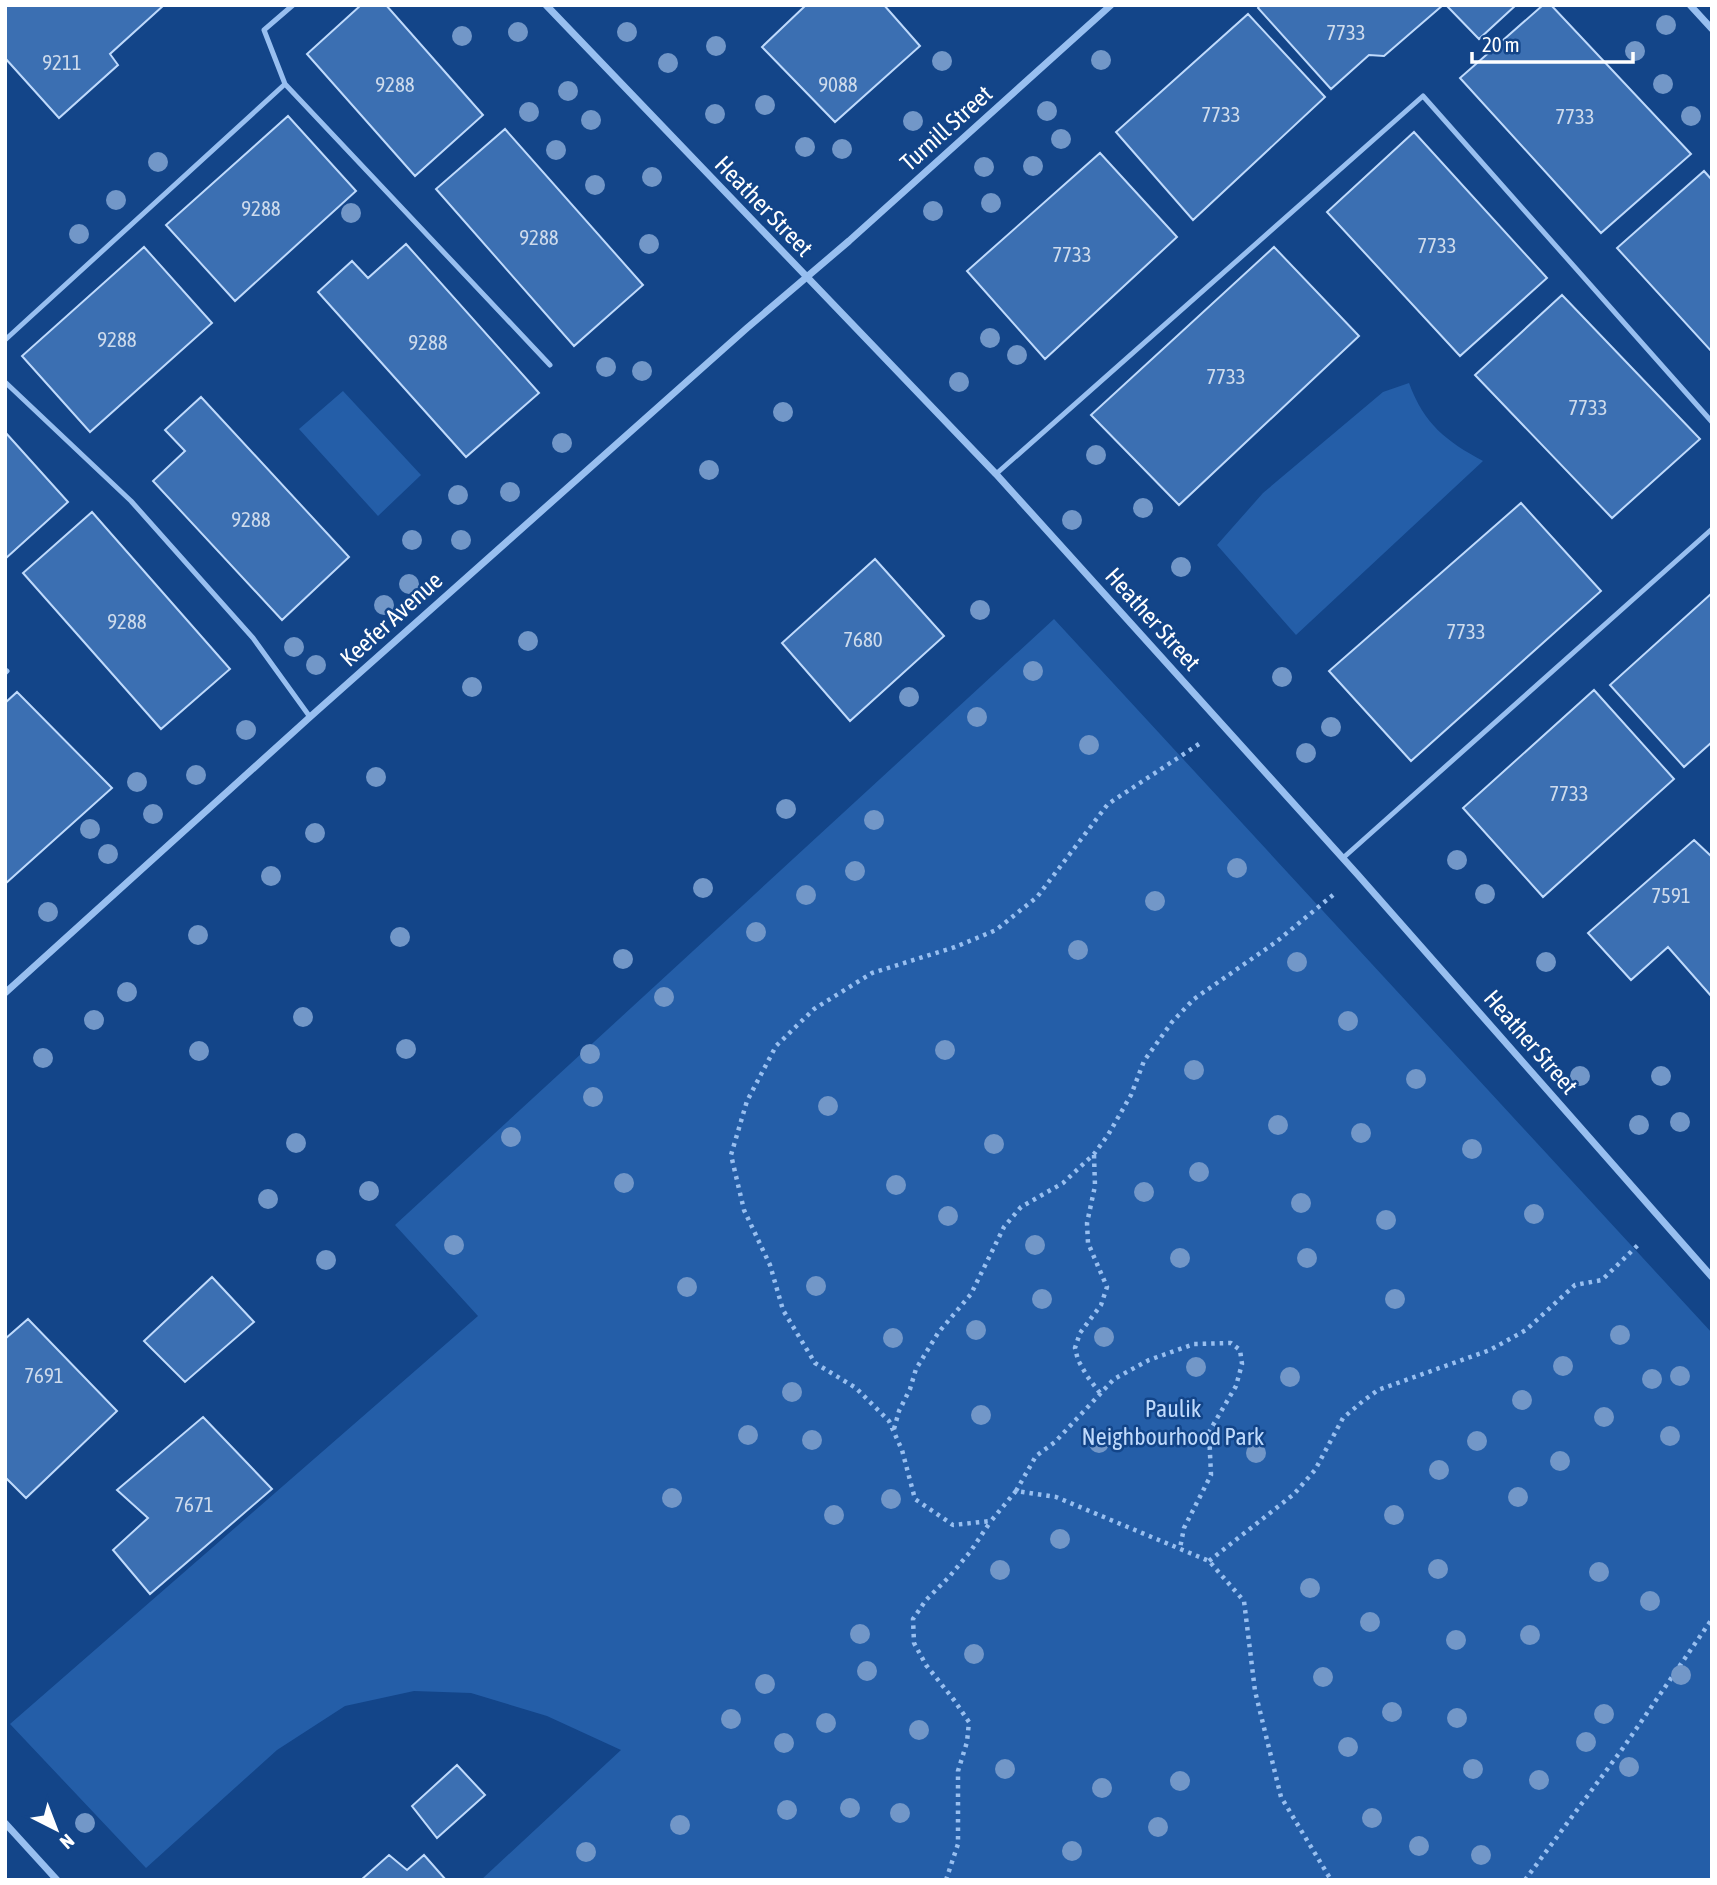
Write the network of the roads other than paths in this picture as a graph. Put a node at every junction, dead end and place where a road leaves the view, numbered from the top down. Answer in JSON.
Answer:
{"nodes":[{"id":1,"x":293,"y":5,"type":"edge"},
{"id":2,"x":546,"y":5,"type":"edge"},
{"id":3,"x":1111,"y":5,"type":"edge"},
{"id":4,"x":1690,"y":5,"type":"edge"},
{"id":5,"x":1712,"y":29,"type":"edge"},
{"id":6,"x":285,"y":84,"type":"junction"},
{"id":7,"x":805,"y":277,"type":"junction"},
{"id":8,"x":5,"y":340,"type":"edge"},
{"id":9,"x":550,"y":365,"type":"dead end"},
{"id":10,"x":5,"y":382,"type":"edge"},
{"id":11,"x":1712,"y":422,"type":"edge"},
{"id":12,"x":996,"y":474,"type":"junction"},
{"id":13,"x":1712,"y":529,"type":"edge"},
{"id":14,"x":310,"y":717,"type":"junction"},
{"id":15,"x":1343,"y":858,"type":"junction"},
{"id":16,"x":5,"y":993,"type":"edge"},
{"id":17,"x":1712,"y":1277,"type":"edge"},
{"id":18,"x":5,"y":1823,"type":"edge"},
{"id":19,"x":57,"y":1880,"type":"edge"}],
"edges":[{"from":1,"to":6,"type":"lane"},
{"from":2,"to":7,"type":"street","name":"Heather Street"},
{"from":3,"to":7,"type":"street","name":"Turnill Street"},
{"from":4,"to":5,"type":"street"},
{"from":6,"to":8,"type":"lane"},
{"from":6,"to":9,"type":"lane"},
{"from":7,"to":12,"type":"street","name":"Heather Street"},
{"from":7,"to":14,"type":"street","name":"Keefer Avenue"},
{"from":10,"to":14,"type":"lane"},
{"from":11,"to":12,"type":"lane"},
{"from":12,"to":15,"type":"street","name":"Heather Street"},
{"from":13,"to":15,"type":"lane"},
{"from":14,"to":16,"type":"street","name":"Keefer Avenue"},
{"from":15,"to":17,"type":"street","name":"Heather Street"},
{"from":18,"to":19,"type":"street"}]}
